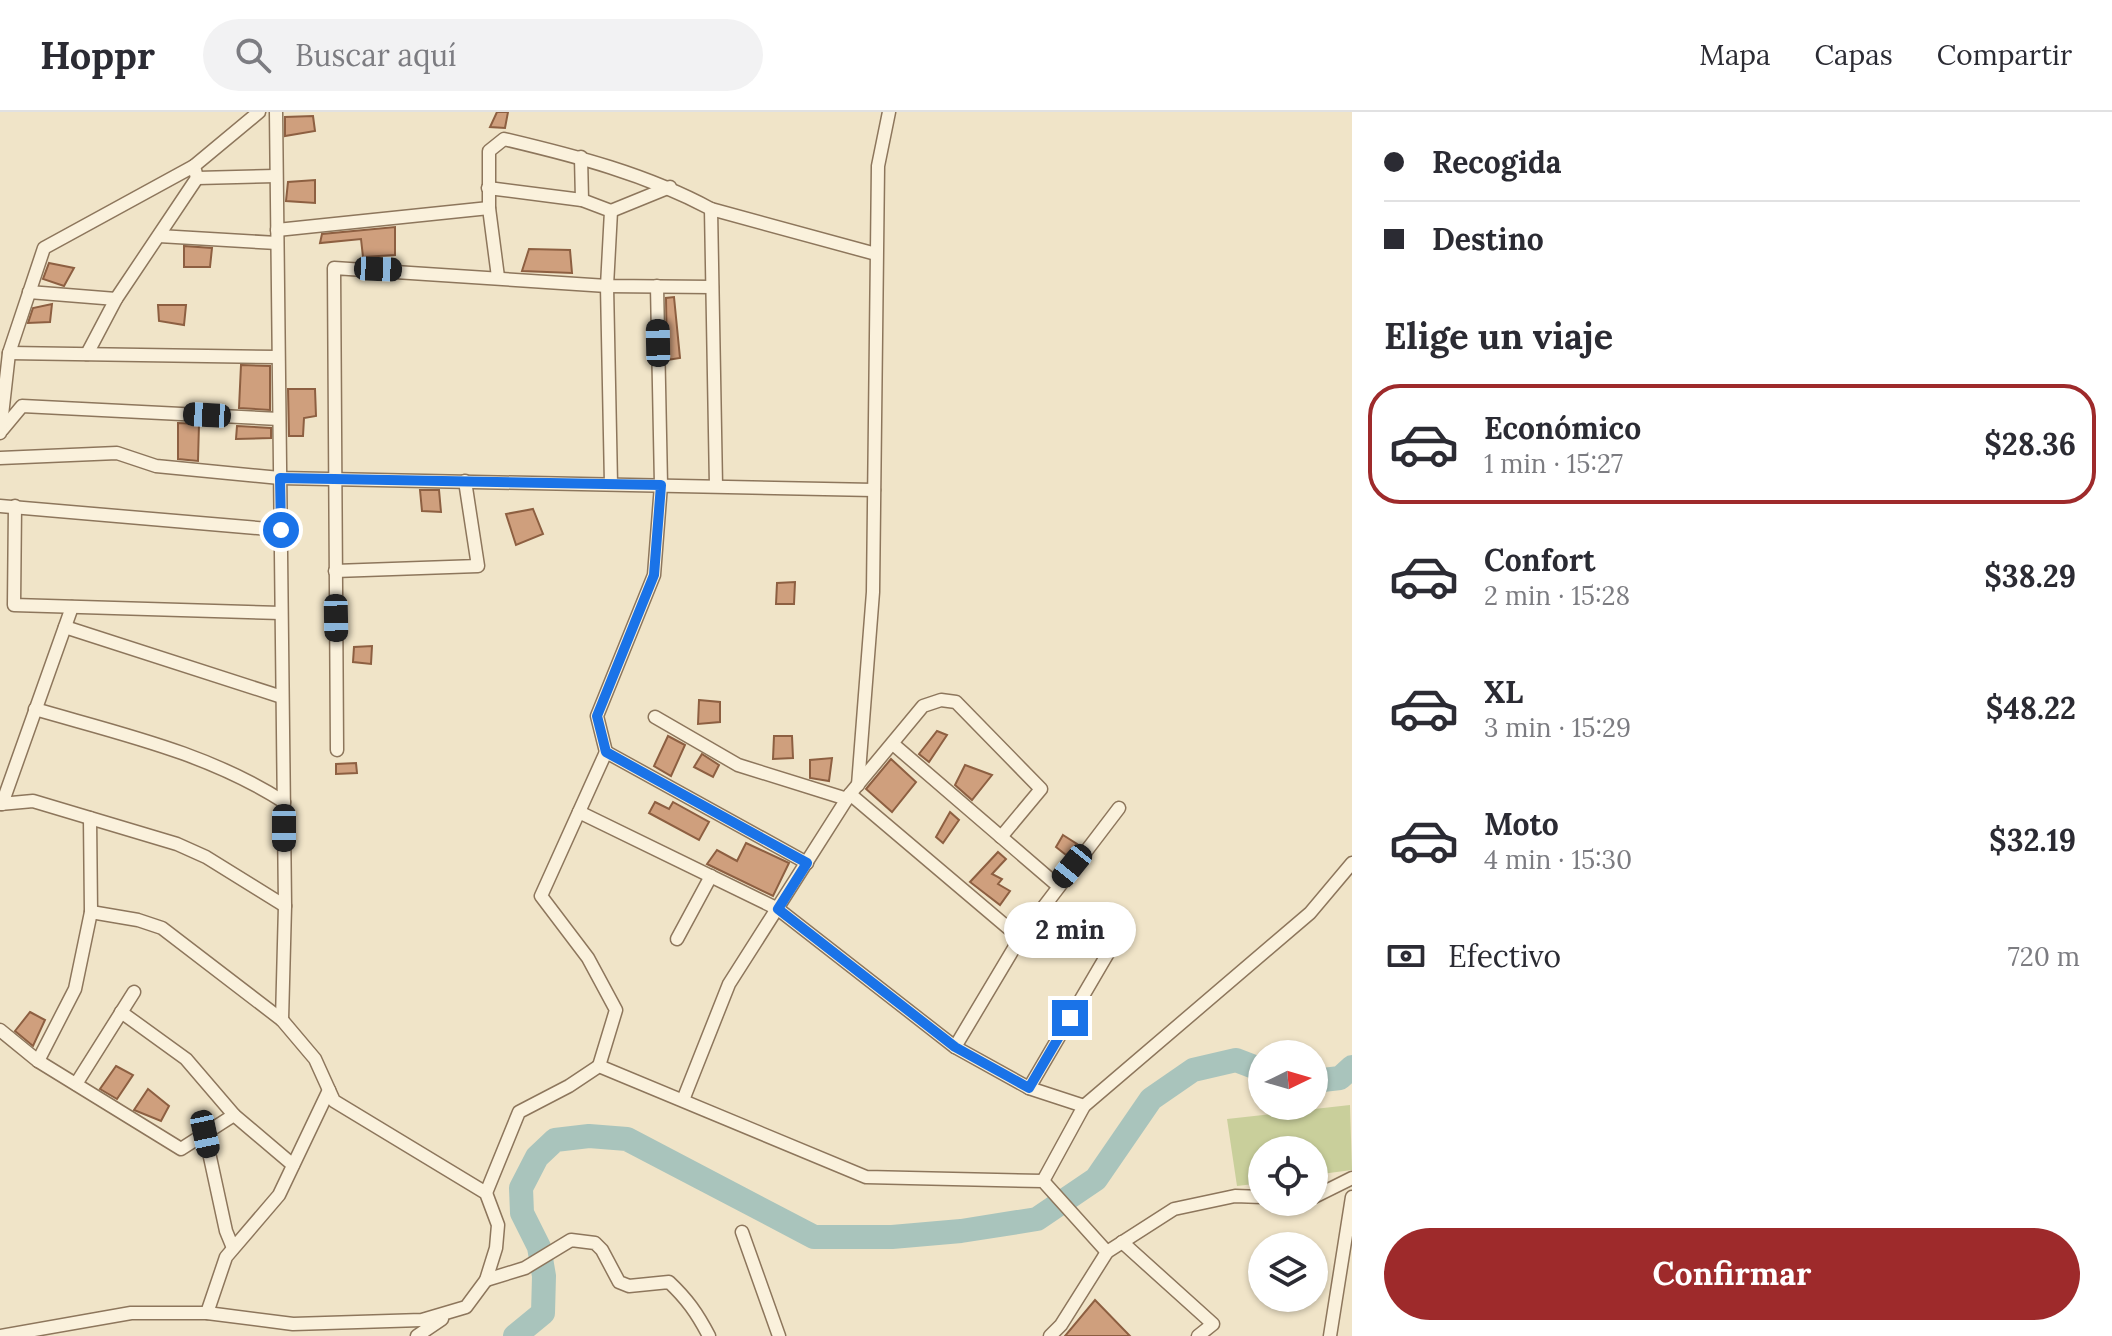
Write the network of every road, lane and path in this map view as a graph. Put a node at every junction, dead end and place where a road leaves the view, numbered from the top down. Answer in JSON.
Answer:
{"nodes":[{"id":1,"x":259,"y":112,"type":"edge"},
{"id":2,"x":276,"y":112,"type":"edge"},
{"id":3,"x":889,"y":112,"type":"edge"},
{"id":4,"x":581,"y":157,"type":"junction"},
{"id":5,"x":196,"y":172,"type":"junction"},
{"id":6,"x":276,"y":176,"type":"junction"},
{"id":7,"x":670,"y":187,"type":"junction"},
{"id":8,"x":488,"y":188,"type":"junction"},
{"id":9,"x":582,"y":200,"type":"junction"},
{"id":10,"x":489,"y":208,"type":"junction"},
{"id":11,"x":711,"y":209,"type":"junction"},
{"id":12,"x":611,"y":211,"type":"junction"},
{"id":13,"x":159,"y":236,"type":"junction"},
{"id":14,"x":277,"y":236,"type":"junction"},
{"id":15,"x":876,"y":254,"type":"junction"},
{"id":16,"x":498,"y":277,"type":"junction"},
{"id":17,"x":607,"y":286,"type":"junction"},
{"id":18,"x":657,"y":286,"type":"junction"},
{"id":19,"x":712,"y":287,"type":"junction"},
{"id":20,"x":29,"y":292,"type":"junction"},
{"id":21,"x":116,"y":299,"type":"junction"},
{"id":22,"x":9,"y":353,"type":"junction"},
{"id":23,"x":87,"y":354,"type":"junction"},
{"id":24,"x":278,"y":357,"type":"junction"},
{"id":25,"x":279,"y":419,"type":"junction"},
{"id":26,"x":0,"y":433,"type":"edge"},
{"id":27,"x":0,"y":458,"type":"edge"},
{"id":28,"x":280,"y":478,"type":"junction"},
{"id":29,"x":334,"y":479,"type":"junction"},
{"id":30,"x":465,"y":481,"type":"junction"},
{"id":31,"x":611,"y":484,"type":"junction"},
{"id":32,"x":661,"y":485,"type":"junction"},
{"id":33,"x":716,"y":486,"type":"junction"},
{"id":34,"x":874,"y":490,"type":"junction"},
{"id":35,"x":0,"y":506,"type":"edge"},
{"id":36,"x":15,"y":506,"type":"junction"},
{"id":37,"x":281,"y":530,"type":"junction"},
{"id":38,"x":335,"y":571,"type":"junction"},
{"id":39,"x":0,"y":604,"type":"edge"},
{"id":40,"x":14,"y":605,"type":"junction"},
{"id":41,"x":72,"y":607,"type":"junction"},
{"id":42,"x":281,"y":613,"type":"junction"},
{"id":43,"x":65,"y":627,"type":"junction"},
{"id":44,"x":282,"y":697,"type":"junction"},
{"id":45,"x":35,"y":709,"type":"junction"},
{"id":46,"x":655,"y":717,"type":"dead end"},
{"id":47,"x":893,"y":744,"type":"junction"},
{"id":48,"x":337,"y":750,"type":"dead end"},
{"id":49,"x":606,"y":752,"type":"junction"},
{"id":50,"x":851,"y":793,"type":"junction"},
{"id":51,"x":284,"y":802,"type":"junction"},
{"id":52,"x":1,"y":804,"type":"edge"},
{"id":53,"x":1119,"y":808,"type":"dead end"},
{"id":54,"x":579,"y":812,"type":"junction"},
{"id":55,"x":90,"y":818,"type":"junction"},
{"id":56,"x":1001,"y":837,"type":"junction"},
{"id":57,"x":807,"y":863,"type":"junction"},
{"id":58,"x":1352,"y":863,"type":"edge"},
{"id":59,"x":711,"y":876,"type":"junction"},
{"id":60,"x":1057,"y":885,"type":"junction"},
{"id":61,"x":285,"y":906,"type":"junction"},
{"id":62,"x":778,"y":909,"type":"junction"},
{"id":63,"x":91,"y":912,"type":"junction"},
{"id":64,"x":1020,"y":938,"type":"junction"},
{"id":65,"x":677,"y":939,"type":"dead end"},
{"id":66,"x":1111,"y":948,"type":"dead end"},
{"id":67,"x":134,"y":992,"type":"dead end"},
{"id":68,"x":121,"y":1012,"type":"junction"},
{"id":69,"x":282,"y":1020,"type":"junction"},
{"id":70,"x":0,"y":1030,"type":"edge"},
{"id":71,"x":955,"y":1047,"type":"junction"},
{"id":72,"x":38,"y":1061,"type":"junction"},
{"id":73,"x":599,"y":1066,"type":"junction"},
{"id":74,"x":76,"y":1084,"type":"junction"},
{"id":75,"x":1029,"y":1088,"type":"junction"},
{"id":76,"x":329,"y":1090,"type":"junction"},
{"id":77,"x":683,"y":1100,"type":"junction"},
{"id":78,"x":1084,"y":1106,"type":"junction"},
{"id":79,"x":234,"y":1115,"type":"junction"},
{"id":80,"x":205,"y":1134,"type":"junction"},
{"id":81,"x":293,"y":1165,"type":"junction"},
{"id":82,"x":1352,"y":1178,"type":"edge"},
{"id":83,"x":1043,"y":1181,"type":"junction"},
{"id":84,"x":1328,"y":1190,"type":"edge"},
{"id":85,"x":486,"y":1193,"type":"junction"},
{"id":86,"x":1248,"y":1196,"type":"edge"},
{"id":87,"x":1352,"y":1197,"type":"edge"},
{"id":88,"x":742,"y":1232,"type":"dead end"},
{"id":89,"x":1122,"y":1242,"type":"junction"},
{"id":90,"x":233,"y":1248,"type":"junction"},
{"id":91,"x":1107,"y":1252,"type":"junction"},
{"id":92,"x":486,"y":1280,"type":"junction"},
{"id":93,"x":207,"y":1313,"type":"junction"},
{"id":94,"x":448,"y":1315,"type":"junction"},
{"id":95,"x":1055,"y":1332,"type":"edge"},
{"id":96,"x":0,"y":1336,"type":"edge"},
{"id":97,"x":417,"y":1336,"type":"edge"},
{"id":98,"x":709,"y":1336,"type":"edge"},
{"id":99,"x":779,"y":1336,"type":"edge"},
{"id":100,"x":1198,"y":1336,"type":"edge"},
{"id":101,"x":1330,"y":1336,"type":"edge"}],
"edges":[{"from":1,"to":5,"type":"street"},
{"from":2,"to":6,"type":"street"},
{"from":3,"to":15,"type":"street"},
{"from":4,"to":7,"type":"street"},
{"from":4,"to":8,"type":"street"},
{"from":4,"to":9,"type":"street"},
{"from":5,"to":6,"type":"street"},
{"from":5,"to":13,"type":"street"},
{"from":5,"to":20,"type":"street"},
{"from":6,"to":14,"type":"street"},
{"from":7,"to":11,"type":"street"},
{"from":7,"to":12,"type":"street"},
{"from":8,"to":9,"type":"street"},
{"from":8,"to":10,"type":"street"},
{"from":9,"to":12,"type":"street"},
{"from":10,"to":14,"type":"street"},
{"from":10,"to":16,"type":"street"},
{"from":11,"to":15,"type":"street"},
{"from":11,"to":19,"type":"street"},
{"from":12,"to":17,"type":"street"},
{"from":13,"to":14,"type":"street"},
{"from":13,"to":21,"type":"street"},
{"from":14,"to":24,"type":"street"},
{"from":15,"to":34,"type":"street"},
{"from":16,"to":17,"type":"street"},
{"from":16,"to":29,"type":"street"},
{"from":17,"to":18,"type":"street"},
{"from":17,"to":31,"type":"street"},
{"from":18,"to":19,"type":"street"},
{"from":18,"to":32,"type":"street"},
{"from":19,"to":33,"type":"street"},
{"from":20,"to":21,"type":"street"},
{"from":20,"to":22,"type":"street"},
{"from":21,"to":23,"type":"street"},
{"from":22,"to":23,"type":"street"},
{"from":22,"to":26,"type":"street"},
{"from":23,"to":24,"type":"street"},
{"from":24,"to":25,"type":"street"},
{"from":25,"to":26,"type":"street"},
{"from":25,"to":28,"type":"street"},
{"from":27,"to":28,"type":"street"},
{"from":28,"to":29,"type":"street"},
{"from":28,"to":37,"type":"street"},
{"from":29,"to":30,"type":"street"},
{"from":29,"to":38,"type":"street"},
{"from":30,"to":31,"type":"street"},
{"from":30,"to":38,"type":"street"},
{"from":31,"to":32,"type":"street"},
{"from":32,"to":33,"type":"street"},
{"from":32,"to":49,"type":"street"},
{"from":33,"to":34,"type":"street"},
{"from":34,"to":50,"type":"street"},
{"from":35,"to":36,"type":"street"},
{"from":36,"to":37,"type":"street"},
{"from":36,"to":40,"type":"street"},
{"from":37,"to":42,"type":"street"},
{"from":38,"to":48,"type":"street"},
{"from":39,"to":40,"type":"street"},
{"from":40,"to":41,"type":"street"},
{"from":41,"to":42,"type":"street"},
{"from":41,"to":43,"type":"street"},
{"from":42,"to":44,"type":"street"},
{"from":43,"to":44,"type":"street"},
{"from":43,"to":45,"type":"street"},
{"from":44,"to":51,"type":"street"},
{"from":45,"to":51,"type":"street"},
{"from":45,"to":52,"type":"street"},
{"from":46,"to":50,"type":"street"},
{"from":47,"to":50,"type":"street"},
{"from":47,"to":56,"type":"street"},
{"from":47,"to":56,"type":"street"},
{"from":49,"to":54,"type":"street"},
{"from":49,"to":57,"type":"street"},
{"from":50,"to":57,"type":"street"},
{"from":50,"to":64,"type":"street"},
{"from":51,"to":61,"type":"street"},
{"from":52,"to":55,"type":"street"},
{"from":53,"to":60,"type":"street"},
{"from":54,"to":59,"type":"street"},
{"from":54,"to":73,"type":"street"},
{"from":55,"to":61,"type":"street"},
{"from":55,"to":63,"type":"street"},
{"from":56,"to":60,"type":"street"},
{"from":57,"to":62,"type":"street"},
{"from":58,"to":78,"type":"street"},
{"from":59,"to":62,"type":"street"},
{"from":59,"to":65,"type":"street"},
{"from":60,"to":64,"type":"street"},
{"from":61,"to":69,"type":"street"},
{"from":62,"to":71,"type":"street"},
{"from":62,"to":77,"type":"street"},
{"from":63,"to":69,"type":"street"},
{"from":63,"to":72,"type":"street"},
{"from":64,"to":71,"type":"street"},
{"from":66,"to":75,"type":"street"},
{"from":67,"to":68,"type":"street"},
{"from":68,"to":74,"type":"street"},
{"from":68,"to":79,"type":"street"},
{"from":69,"to":76,"type":"street"},
{"from":70,"to":72,"type":"street"},
{"from":71,"to":75,"type":"street"},
{"from":72,"to":74,"type":"street"},
{"from":73,"to":77,"type":"street"},
{"from":73,"to":85,"type":"street"},
{"from":74,"to":80,"type":"street"},
{"from":75,"to":78,"type":"street"},
{"from":76,"to":81,"type":"street"},
{"from":76,"to":85,"type":"street"},
{"from":77,"to":83,"type":"street"},
{"from":78,"to":83,"type":"street"},
{"from":79,"to":80,"type":"street"},
{"from":79,"to":81,"type":"street"},
{"from":80,"to":90,"type":"street"},
{"from":81,"to":90,"type":"street"},
{"from":82,"to":84,"type":"street"},
{"from":83,"to":91,"type":"street"},
{"from":85,"to":92,"type":"street"},
{"from":86,"to":89,"type":"street"},
{"from":87,"to":101,"type":"street"},
{"from":88,"to":99,"type":"street"},
{"from":89,"to":91,"type":"street"},
{"from":89,"to":100,"type":"street"},
{"from":90,"to":93,"type":"street"},
{"from":91,"to":95,"type":"street"},
{"from":92,"to":94,"type":"street"},
{"from":92,"to":98,"type":"street"},
{"from":93,"to":94,"type":"street"},
{"from":93,"to":96,"type":"street"},
{"from":94,"to":97,"type":"street"}]}
